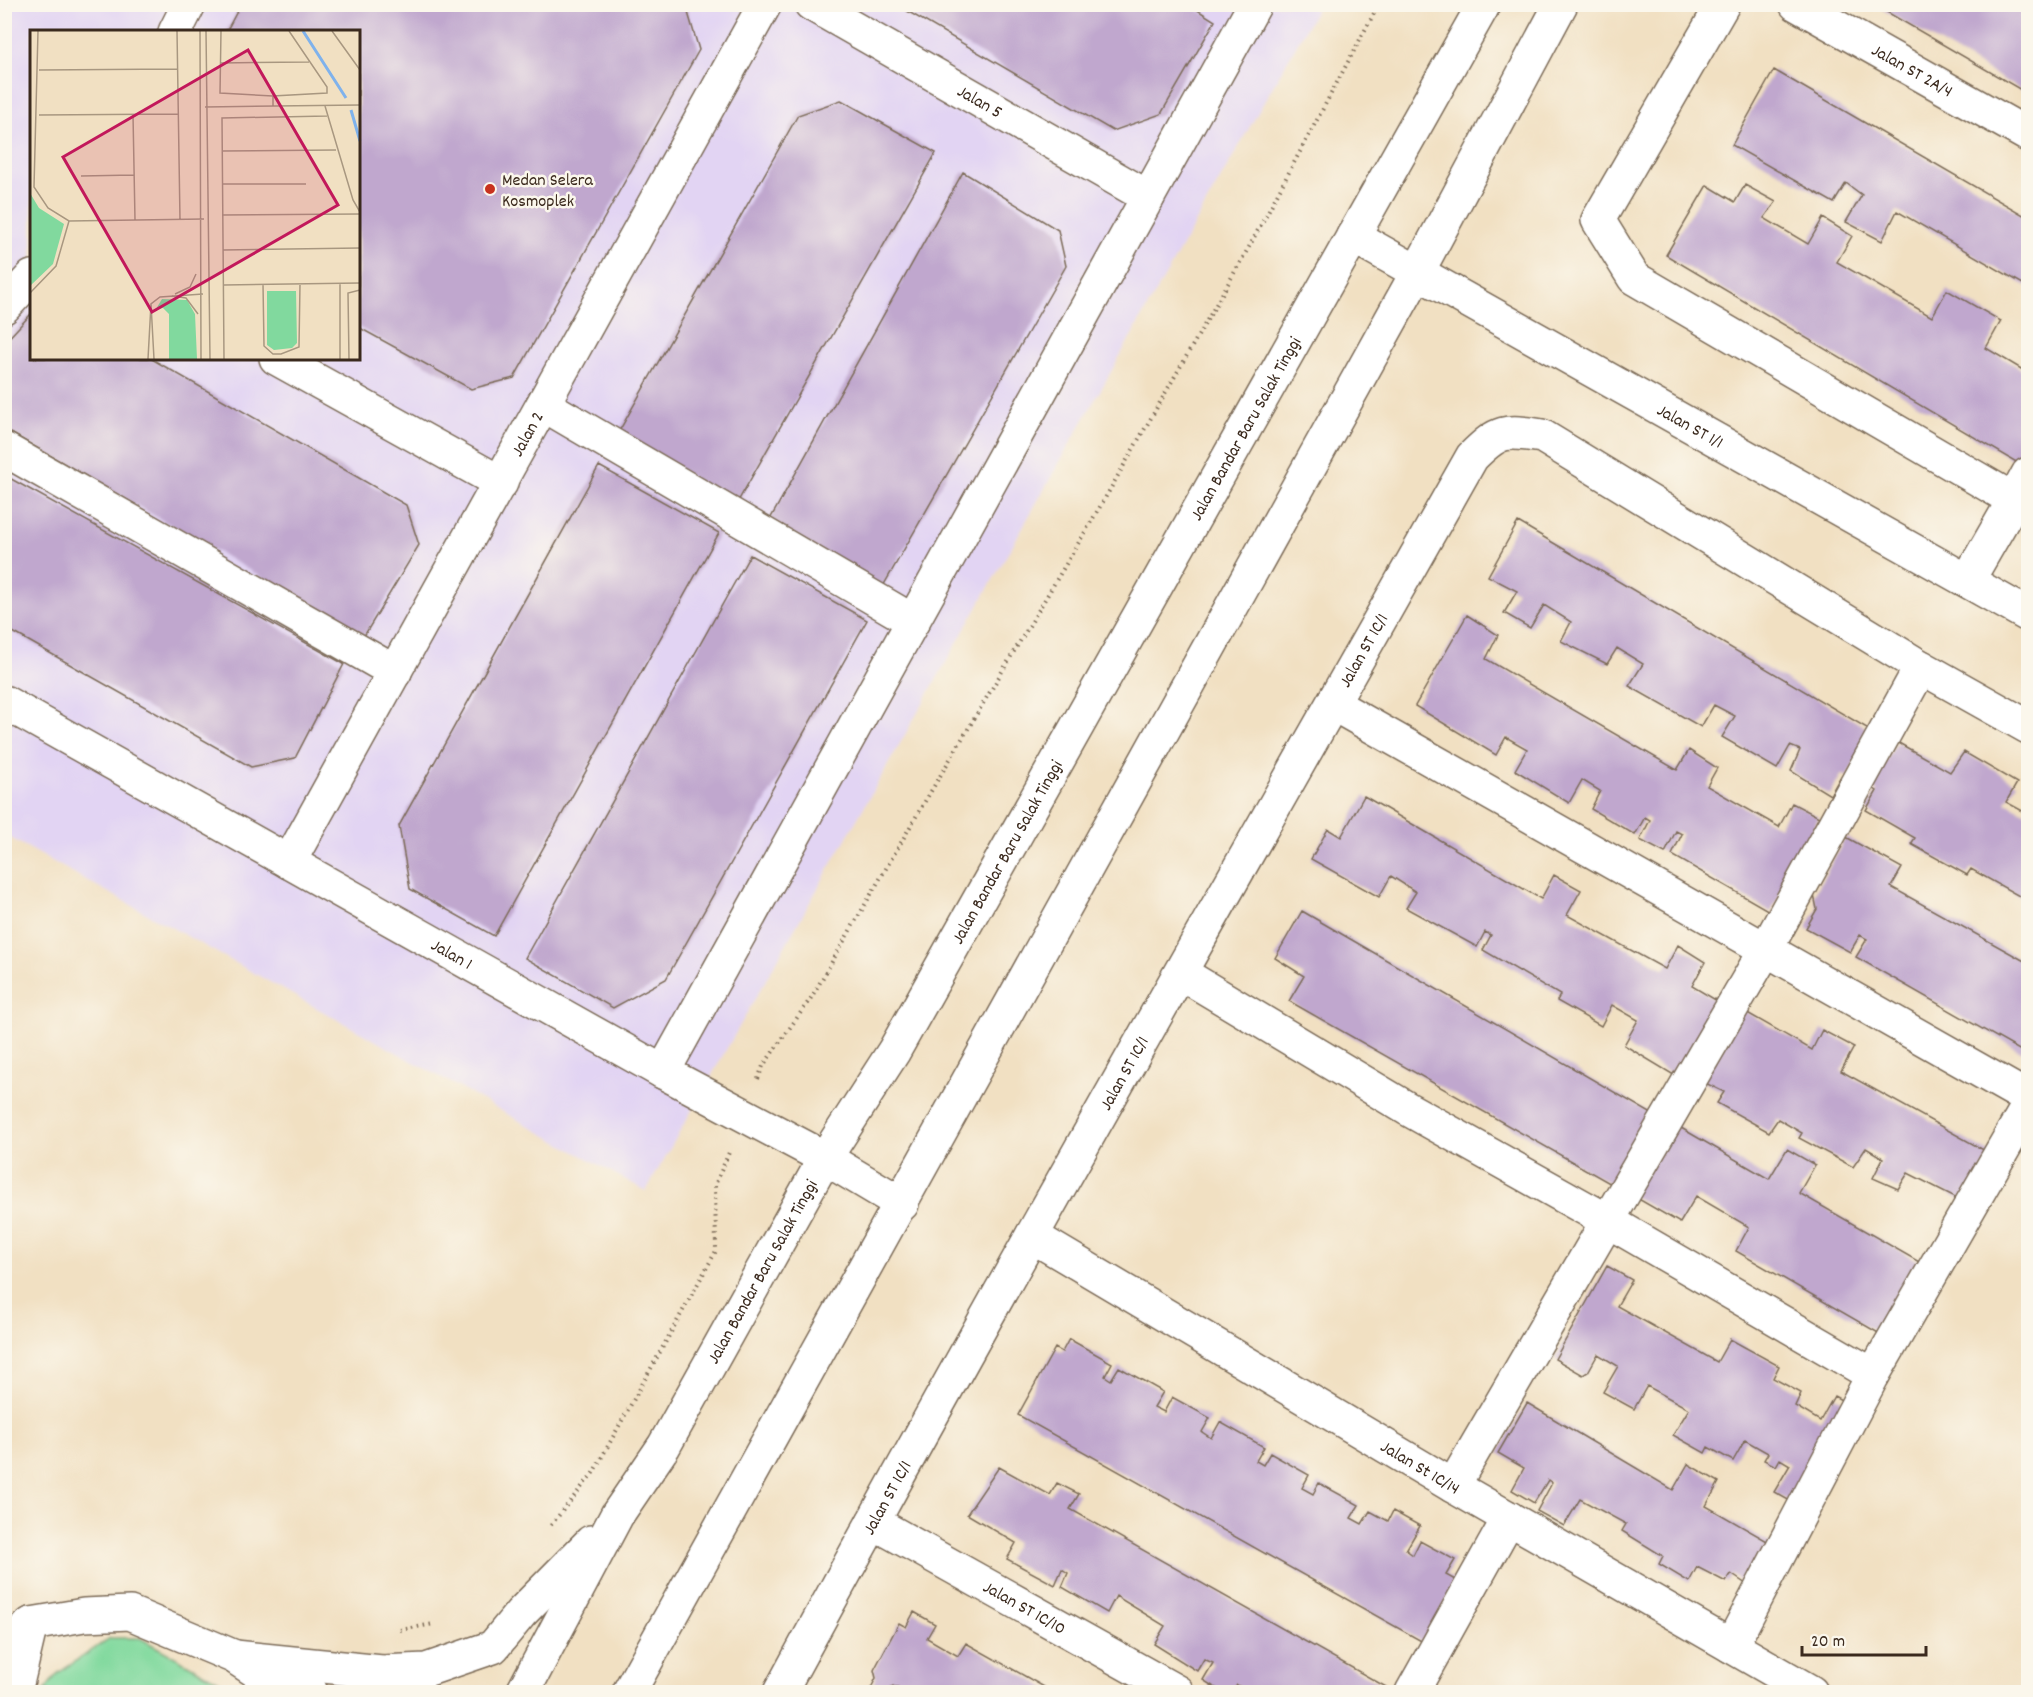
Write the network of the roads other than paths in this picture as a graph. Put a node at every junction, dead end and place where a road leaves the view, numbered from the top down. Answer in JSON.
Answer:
{"nodes":[{"id":1,"x":189,"y":4,"type":"edge"},
{"id":2,"x":765,"y":4,"type":"edge"},
{"id":3,"x":811,"y":4,"type":"edge"},
{"id":4,"x":1255,"y":4,"type":"edge"},
{"id":5,"x":1484,"y":4,"type":"edge"},
{"id":6,"x":1561,"y":4,"type":"edge"},
{"id":7,"x":1723,"y":4,"type":"edge"},
{"id":8,"x":1796,"y":4,"type":"edge"},
{"id":9,"x":176,"y":30,"type":"edge"},
{"id":10,"x":2028,"y":135,"type":"edge"},
{"id":11,"x":1148,"y":197,"type":"junction"},
{"id":12,"x":1353,"y":236,"type":"junction"},
{"id":13,"x":1417,"y":273,"type":"junction"},
{"id":14,"x":30,"y":279,"type":"edge"},
{"id":15,"x":4,"y":307,"type":"edge"},
{"id":16,"x":280,"y":360,"type":"edge"},
{"id":17,"x":544,"y":405,"type":"junction"},
{"id":18,"x":4,"y":449,"type":"edge"},
{"id":19,"x":501,"y":483,"type":"junction"},
{"id":20,"x":2024,"y":494,"type":"edge"},
{"id":21,"x":1968,"y":580,"type":"junction"},
{"id":22,"x":2028,"y":615,"type":"edge"},
{"id":23,"x":913,"y":621,"type":"junction"},
{"id":24,"x":1921,"y":667,"type":"junction"},
{"id":25,"x":395,"y":672,"type":"junction"},
{"id":26,"x":4,"y":702,"type":"edge"},
{"id":27,"x":1333,"y":704,"type":"junction"},
{"id":28,"x":2028,"y":727,"type":"edge"},
{"id":29,"x":289,"y":862,"type":"junction"},
{"id":30,"x":1766,"y":949,"type":"junction"},
{"id":31,"x":1181,"y":973,"type":"junction"},
{"id":32,"x":663,"y":1072,"type":"junction"},
{"id":33,"x":2028,"y":1098,"type":"edge"},
{"id":34,"x":2028,"y":1106,"type":"edge"},
{"id":35,"x":825,"y":1158,"type":"junction"},
{"id":36,"x":902,"y":1204,"type":"junction"},
{"id":37,"x":1608,"y":1221,"type":"junction"},
{"id":38,"x":1032,"y":1236,"type":"junction"},
{"id":39,"x":1873,"y":1374,"type":"junction"},
{"id":40,"x":1453,"y":1486,"type":"junction"},
{"id":41,"x":617,"y":1515,"type":"junction"},
{"id":42,"x":1509,"y":1518,"type":"junction"},
{"id":43,"x":873,"y":1522,"type":"junction"},
{"id":44,"x":31,"y":1624,"type":"junction"},
{"id":45,"x":4,"y":1646,"type":"edge"},
{"id":46,"x":1731,"y":1646,"type":"junction"},
{"id":47,"x":235,"y":1657,"type":"junction"},
{"id":48,"x":15,"y":1692,"type":"edge"},
{"id":49,"x":288,"y":1692,"type":"edge"},
{"id":50,"x":311,"y":1692,"type":"edge"},
{"id":51,"x":523,"y":1692,"type":"edge"},
{"id":52,"x":630,"y":1692,"type":"edge"},
{"id":53,"x":780,"y":1692,"type":"edge"},
{"id":54,"x":1177,"y":1692,"type":"edge"},
{"id":55,"x":1412,"y":1692,"type":"edge"},
{"id":56,"x":1811,"y":1692,"type":"edge"}],
"edges":[{"from":1,"to":9,"type":"street"},
{"from":2,"to":17,"type":"street","name":"Jalan 2"},
{"from":3,"to":11,"type":"street","name":"Jalan 5"},
{"from":4,"to":11,"type":"street"},
{"from":5,"to":12,"type":"street","name":"Jalan Bandar Baru Salak Tinggi"},
{"from":6,"to":13,"type":"street"},
{"from":7,"to":20,"type":"street"},
{"from":8,"to":10,"type":"street","name":"Jalan ST 2A/4"},
{"from":11,"to":23,"type":"street"},
{"from":12,"to":13,"type":"street","name":"Jalan ST 1/1"},
{"from":12,"to":35,"type":"street","name":"Jalan Bandar Baru Salak Tinggi"},
{"from":13,"to":21,"type":"street","name":"Jalan ST 1/1"},
{"from":13,"to":36,"type":"street"},
{"from":14,"to":15,"type":"street"},
{"from":16,"to":19,"type":"street"},
{"from":17,"to":19,"type":"street","name":"Jalan 2"},
{"from":17,"to":23,"type":"street"},
{"from":18,"to":25,"type":"street"},
{"from":19,"to":25,"type":"street","name":"Jalan 2"},
{"from":20,"to":21,"type":"street"},
{"from":21,"to":22,"type":"street","name":"Jalan ST 1/1"},
{"from":23,"to":32,"type":"street"},
{"from":24,"to":27,"type":"street","name":"Jalan ST 1C/1"},
{"from":24,"to":28,"type":"street","name":"Jalan ST 1C/1"},
{"from":24,"to":30,"type":"street"},
{"from":25,"to":29,"type":"street","name":"Jalan 2"},
{"from":26,"to":29,"type":"street","name":"Jalan 1"},
{"from":27,"to":30,"type":"street"},
{"from":27,"to":31,"type":"street","name":"Jalan ST 1C/1"},
{"from":29,"to":32,"type":"street","name":"Jalan 1"},
{"from":30,"to":33,"type":"street"},
{"from":30,"to":37,"type":"street"},
{"from":31,"to":37,"type":"street"},
{"from":31,"to":38,"type":"street","name":"Jalan ST 1C/1"},
{"from":32,"to":35,"type":"street","name":"Jalan 1"},
{"from":34,"to":39,"type":"street"},
{"from":35,"to":36,"type":"street","name":"Jalan 1"},
{"from":35,"to":41,"type":"street","name":"Jalan Bandar Baru Salak Tinggi"},
{"from":36,"to":52,"type":"street"},
{"from":37,"to":39,"type":"street"},
{"from":37,"to":40,"type":"street"},
{"from":38,"to":40,"type":"street","name":"Jalan St 1C/14"},
{"from":38,"to":43,"type":"street","name":"Jalan ST 1C/1"},
{"from":39,"to":46,"type":"street"},
{"from":40,"to":42,"type":"street","name":"Jalan St 1C/14"},
{"from":41,"to":47,"type":"street"},
{"from":41,"to":51,"type":"street","name":"Jalan Bandar Baru Salak Tinggi"},
{"from":42,"to":46,"type":"street","name":"Jalan St 1C/14"},
{"from":42,"to":55,"type":"street"},
{"from":43,"to":53,"type":"street","name":"Jalan ST 1C/1"},
{"from":43,"to":54,"type":"street","name":"Jalan ST 1C/10"},
{"from":44,"to":45,"type":"street"},
{"from":44,"to":47,"type":"street"},
{"from":44,"to":48,"type":"street"},
{"from":46,"to":56,"type":"street","name":"Jalan St 1C/14"},
{"from":47,"to":49,"type":"street"},
{"from":47,"to":50,"type":"street"}]}
